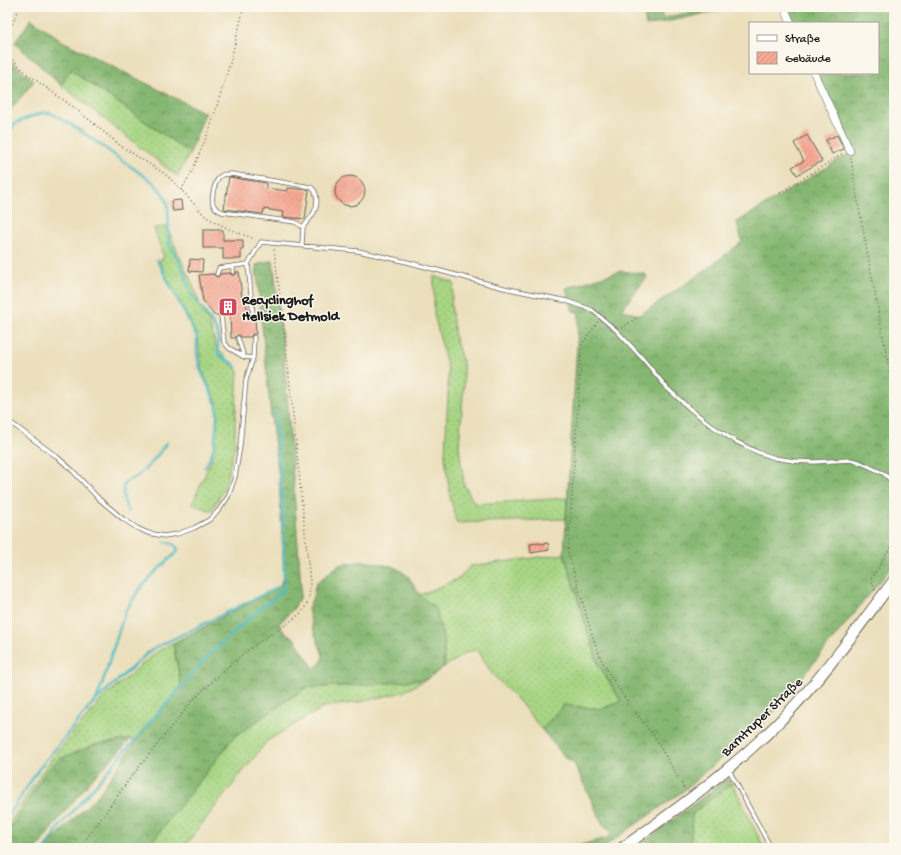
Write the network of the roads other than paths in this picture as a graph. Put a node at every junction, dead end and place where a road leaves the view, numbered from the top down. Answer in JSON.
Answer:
{"nodes":[{"id":1,"x":784,"y":7,"type":"edge"},
{"id":2,"x":791,"y":22,"type":"edge"},
{"id":3,"x":814,"y":74,"type":"edge"},
{"id":4,"x":849,"y":151,"type":"road end"},
{"id":5,"x":303,"y":227,"type":"junction"},
{"id":6,"x":302,"y":245,"type":"junction"},
{"id":7,"x":248,"y":264,"type":"junction"},
{"id":8,"x":233,"y":266,"type":"junction"},
{"id":9,"x":233,"y":272,"type":"dead end"},
{"id":10,"x":217,"y":274,"type":"dead end"},
{"id":11,"x":220,"y":315,"type":"dead end"},
{"id":12,"x":253,"y":315,"type":"dead end"},
{"id":13,"x":254,"y":337,"type":"dead end"},
{"id":14,"x":238,"y":338,"type":"dead end"},
{"id":15,"x":244,"y":357,"type":"junction"},
{"id":16,"x":253,"y":358,"type":"junction"},
{"id":17,"x":7,"y":420,"type":"edge"},
{"id":18,"x":894,"y":483,"type":"edge"},
{"id":19,"x":894,"y":580,"type":"edge"},
{"id":20,"x":728,"y":768,"type":"junction"},
{"id":21,"x":622,"y":848,"type":"edge"},
{"id":22,"x":771,"y":848,"type":"edge"}],
"edges":[{"from":1,"to":2,"type":"street"},
{"from":3,"to":4,"type":"street"},
{"from":5,"to":5,"type":"lane"},
{"from":5,"to":6,"type":"lane"},
{"from":6,"to":7,"type":"lane"},
{"from":6,"to":18,"type":"lane"},
{"from":7,"to":8,"type":"lane"},
{"from":7,"to":12,"type":"lane"},
{"from":8,"to":9,"type":"lane"},
{"from":8,"to":10,"type":"lane"},
{"from":11,"to":15,"type":"lane"},
{"from":13,"to":16,"type":"lane"},
{"from":14,"to":15,"type":"lane"},
{"from":15,"to":16,"type":"lane"},
{"from":16,"to":17,"type":"lane"},
{"from":19,"to":20,"type":"main road","name":"Barntruper Straße"},
{"from":20,"to":21,"type":"main road","name":"Barntruper Straße"},
{"from":20,"to":22,"type":"lane"}]}
